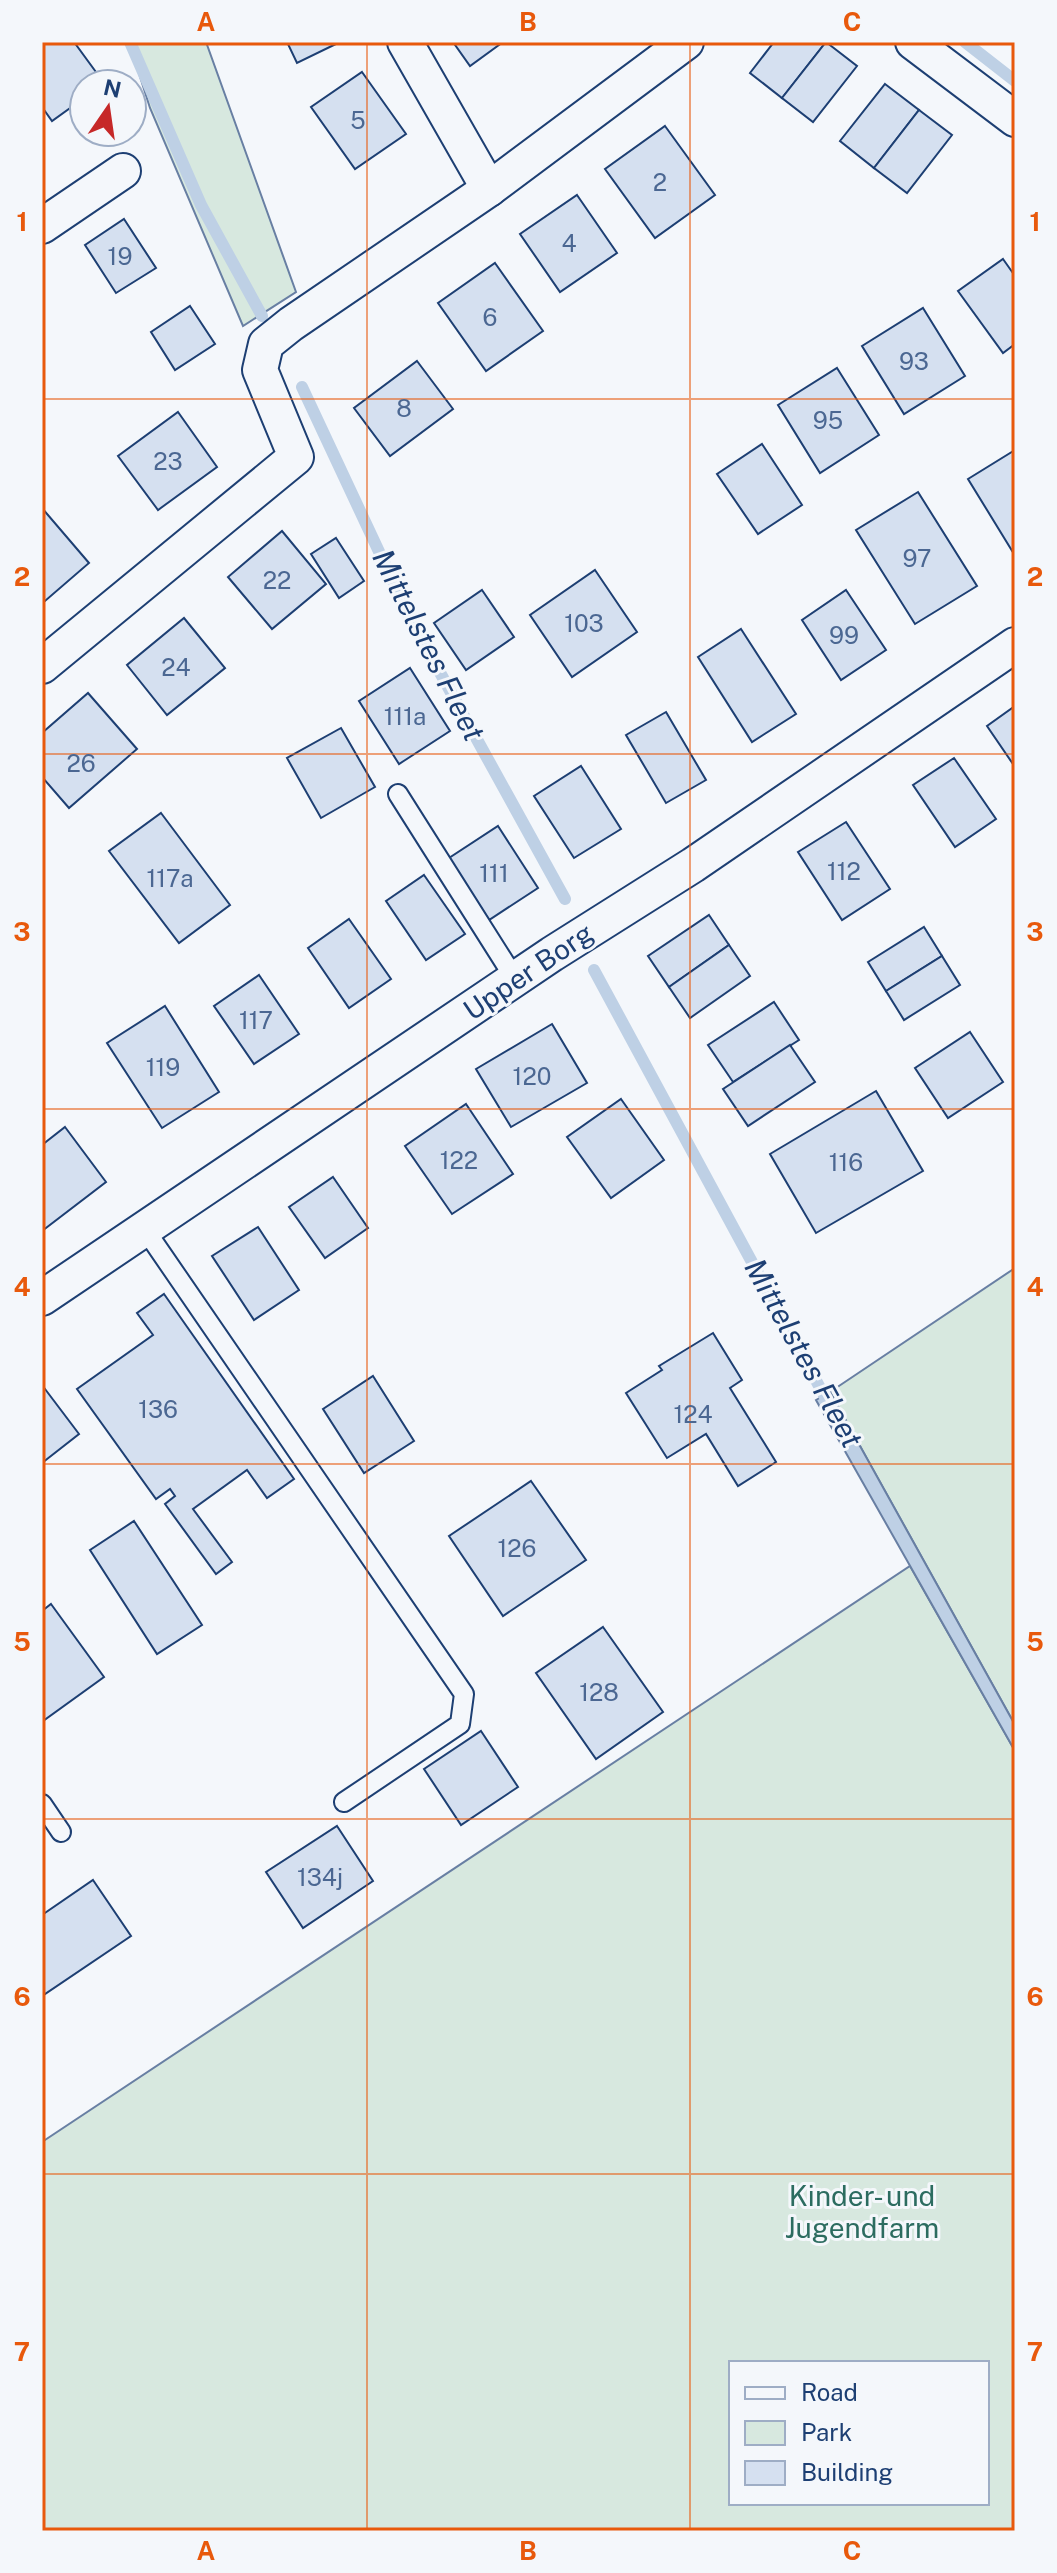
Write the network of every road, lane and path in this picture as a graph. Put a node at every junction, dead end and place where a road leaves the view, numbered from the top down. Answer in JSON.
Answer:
{"nodes":[{"id":1,"x":405,"y":42,"type":"edge"},
{"id":2,"x":686,"y":42,"type":"edge"},
{"id":3,"x":913,"y":42,"type":"edge"},
{"id":4,"x":1015,"y":119,"type":"edge"},
{"id":5,"x":123,"y":171,"type":"dead end"},
{"id":6,"x":489,"y":189,"type":"junction"},
{"id":7,"x":42,"y":226,"type":"edge"},
{"id":8,"x":1015,"y":645,"type":"edge"},
{"id":9,"x":42,"y":666,"type":"edge"},
{"id":10,"x":398,"y":794,"type":"dead end"},
{"id":11,"x":515,"y":979,"type":"junction"},
{"id":12,"x":144,"y":1228,"type":"junction"},
{"id":13,"x":42,"y":1298,"type":"edge"},
{"id":14,"x":344,"y":1802,"type":"dead end"},
{"id":15,"x":42,"y":1804,"type":"edge"},
{"id":16,"x":61,"y":1832,"type":"dead end"}],
"edges":[{"from":1,"to":6,"type":"street"},
{"from":2,"to":6,"type":"street"},
{"from":3,"to":4,"type":"street"},
{"from":5,"to":7,"type":"street"},
{"from":6,"to":9,"type":"street"},
{"from":8,"to":11,"type":"street","name":"Upper Borg"},
{"from":10,"to":11,"type":"lane"},
{"from":11,"to":12,"type":"street","name":"Upper Borg"},
{"from":12,"to":13,"type":"street","name":"Upper Borg"},
{"from":12,"to":14,"type":"lane"},
{"from":15,"to":16,"type":"lane"}]}
